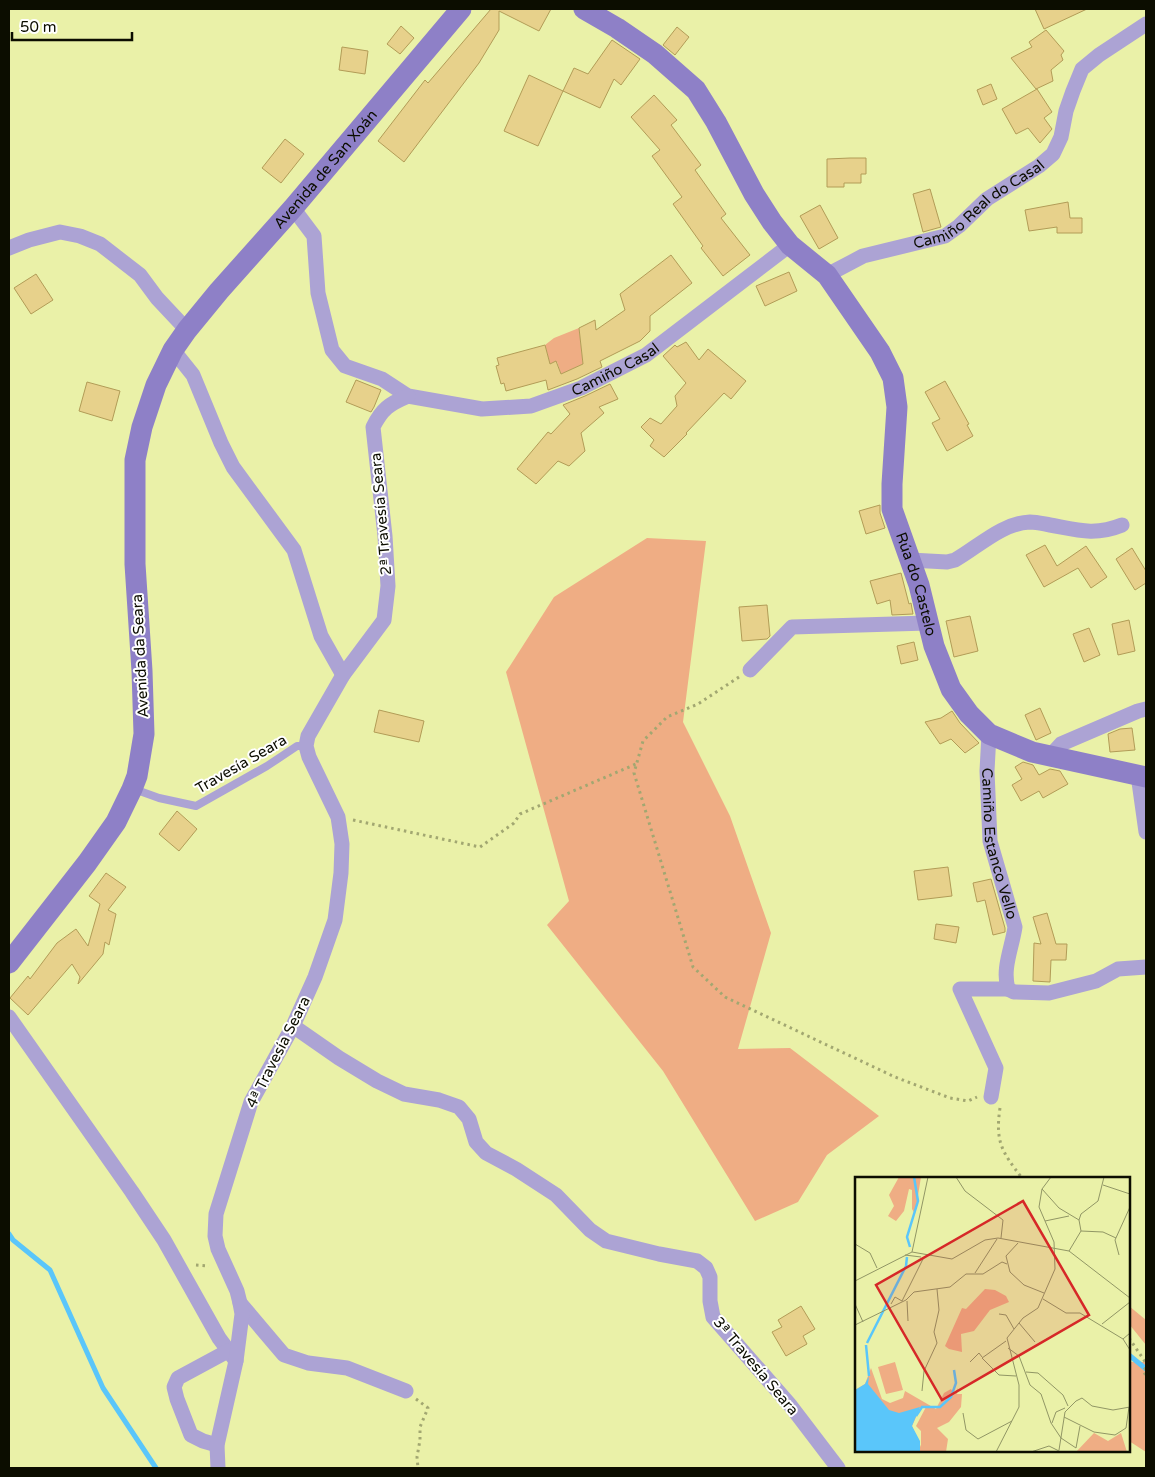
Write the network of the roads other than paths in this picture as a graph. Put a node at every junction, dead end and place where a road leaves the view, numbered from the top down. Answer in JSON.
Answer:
{"nodes":[{"id":1,"x":461,"y":9,"type":"edge"},
{"id":2,"x":584,"y":9,"type":"edge"},
{"id":3,"x":1146,"y":24,"type":"edge"},
{"id":4,"x":293,"y":208,"type":"junction"},
{"id":5,"x":790,"y":245,"type":"junction"},
{"id":6,"x":9,"y":248,"type":"edge"},
{"id":7,"x":827,"y":275,"type":"junction"},
{"id":8,"x":187,"y":330,"type":"junction"},
{"id":9,"x":172,"y":350,"type":"junction"},
{"id":10,"x":408,"y":396,"type":"junction"},
{"id":11,"x":1122,"y":525,"type":"dead end"},
{"id":12,"x":910,"y":560,"type":"junction"},
{"id":13,"x":928,"y":623,"type":"junction"},
{"id":14,"x":750,"y":670,"type":"road end"},
{"id":15,"x":344,"y":675,"type":"junction"},
{"id":16,"x":1146,"y":709,"type":"edge"},
{"id":17,"x":989,"y":734,"type":"junction"},
{"id":18,"x":306,"y":746,"type":"junction"},
{"id":19,"x":1050,"y":756,"type":"junction"},
{"id":20,"x":1142,"y":776,"type":"edge"},
{"id":21,"x":132,"y":789,"type":"junction"},
{"id":22,"x":1146,"y":832,"type":"edge"},
{"id":23,"x":11,"y":962,"type":"edge"},
{"id":24,"x":1146,"y":967,"type":"edge"},
{"id":25,"x":1008,"y":989,"type":"junction"},
{"id":26,"x":9,"y":1017,"type":"edge"},
{"id":27,"x":293,"y":1026,"type":"junction"},
{"id":28,"x":991,"y":1097,"type":"road end"},
{"id":29,"x":240,"y":1303,"type":"junction"},
{"id":30,"x":232,"y":1356,"type":"junction"},
{"id":31,"x":406,"y":1391,"type":"road end"},
{"id":32,"x":217,"y":1445,"type":"junction"},
{"id":33,"x":218,"y":1468,"type":"edge"},
{"id":34,"x":838,"y":1468,"type":"edge"}],
"edges":[{"from":1,"to":4,"type":"main road","name":"Avenida de San Xoán"},
{"from":2,"to":5,"type":"main road","name":"Rúa do Castelo"},
{"from":3,"to":7,"type":"street","name":"Camiño Real do Casal"},
{"from":4,"to":8,"type":"main road","name":"Avenida de San Xoán"},
{"from":4,"to":10,"type":"street"},
{"from":5,"to":7,"type":"main road","name":"Rúa do Castelo"},
{"from":5,"to":10,"type":"street","name":"Camiño Casal"},
{"from":6,"to":8,"type":"street"},
{"from":7,"to":12,"type":"main road","name":"Rúa do Castelo"},
{"from":8,"to":9,"type":"main road","name":"Avenida da Seara"},
{"from":9,"to":15,"type":"street"},
{"from":9,"to":21,"type":"main road","name":"Avenida da Seara"},
{"from":10,"to":15,"type":"street","name":"2ª Travesía Seara"},
{"from":11,"to":12,"type":"street"},
{"from":12,"to":13,"type":"main road","name":"Rúa do Castelo"},
{"from":13,"to":14,"type":"street"},
{"from":13,"to":17,"type":"main road","name":"Rúa do Castelo"},
{"from":15,"to":18,"type":"street","name":"2ª Travesía Seara"},
{"from":16,"to":19,"type":"street"},
{"from":17,"to":19,"type":"main road","name":"Rúa do Castelo"},
{"from":17,"to":25,"type":"street","name":"Camiño Estanco Vello"},
{"from":18,"to":21,"type":"lane","name":"Travesía Seara"},
{"from":18,"to":27,"type":"street","name":"4ª Travesía Seara"},
{"from":19,"to":20,"type":"main road","name":"Rúa do Castelo"},
{"from":20,"to":22,"type":"street"},
{"from":21,"to":23,"type":"main road","name":"Avenida da Seara"},
{"from":24,"to":25,"type":"street"},
{"from":25,"to":28,"type":"street"},
{"from":26,"to":30,"type":"street"},
{"from":27,"to":29,"type":"street","name":"4ª Travesía Seara"},
{"from":27,"to":34,"type":"street","name":"3ª Travesía Seara"},
{"from":29,"to":30,"type":"street","name":"4ª Travesía Seara"},
{"from":29,"to":31,"type":"street"},
{"from":30,"to":32,"type":"street","name":"4ª Travesía Seara"},
{"from":30,"to":32,"type":"street"},
{"from":32,"to":33,"type":"street","name":"4ª Travesía Seara"}]}
